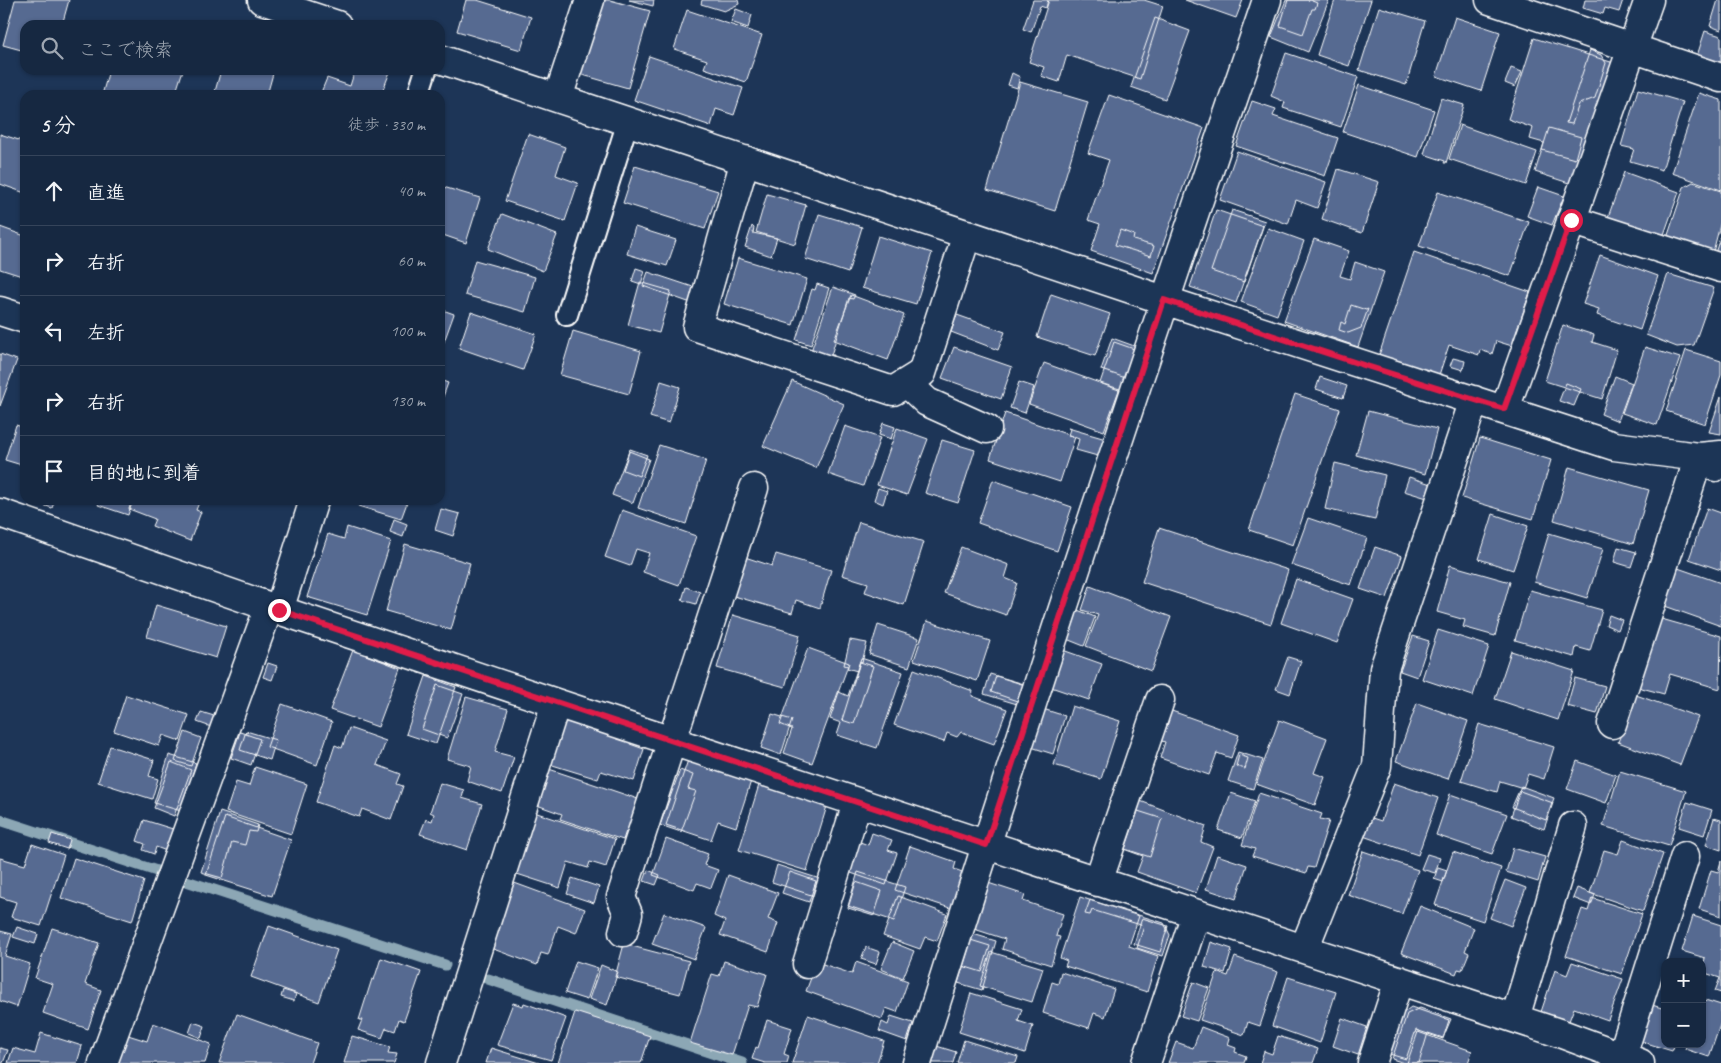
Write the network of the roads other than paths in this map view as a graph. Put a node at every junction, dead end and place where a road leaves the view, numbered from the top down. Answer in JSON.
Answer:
{"nodes":[{"id":1,"x":262,"y":0,"type":"edge"},
{"id":2,"x":590,"y":0,"type":"edge"},
{"id":3,"x":1267,"y":0,"type":"edge"},
{"id":4,"x":1490,"y":0,"type":"edge"},
{"id":5,"x":1649,"y":0,"type":"edge"},
{"id":6,"x":322,"y":20,"type":"edge"},
{"id":7,"x":1631,"y":48,"type":"junction"},
{"id":8,"x":445,"y":61,"type":"edge"},
{"id":9,"x":424,"y":75,"type":"edge"},
{"id":10,"x":1721,"y":78,"type":"edge"},
{"id":11,"x":420,"y":90,"type":"edge"},
{"id":12,"x":558,"y":98,"type":"junction"},
{"id":13,"x":628,"y":121,"type":"junction"},
{"id":14,"x":745,"y":160,"type":"junction"},
{"id":15,"x":1571,"y":220,"type":"junction"},
{"id":16,"x":967,"y":234,"type":"junction"},
{"id":17,"x":1721,"y":268,"type":"edge"},
{"id":18,"x":1164,"y":300,"type":"junction"},
{"id":19,"x":0,"y":311,"type":"edge"},
{"id":20,"x":567,"y":315,"type":"dead end"},
{"id":21,"x":20,"y":317,"type":"edge"},
{"id":22,"x":907,"y":383,"type":"junction"},
{"id":23,"x":1474,"y":400,"type":"junction"},
{"id":24,"x":1504,"y":409,"type":"junction"},
{"id":25,"x":987,"y":429,"type":"dead end"},
{"id":26,"x":1714,"y":461,"type":"edge"},
{"id":27,"x":754,"y":488,"type":"dead end"},
{"id":28,"x":312,"y":505,"type":"edge"},
{"id":29,"x":0,"y":512,"type":"edge"},
{"id":30,"x":274,"y":608,"type":"junction"},
{"id":31,"x":1160,"y":700,"type":"dead end"},
{"id":32,"x":556,"y":703,"type":"junction"},
{"id":33,"x":1612,"y":724,"type":"dead end"},
{"id":34,"x":670,"y":741,"type":"junction"},
{"id":35,"x":857,"y":802,"type":"junction"},
{"id":36,"x":1573,"y":826,"type":"dead end"},
{"id":37,"x":986,"y":845,"type":"junction"},
{"id":38,"x":1685,"y":856,"type":"dead end"},
{"id":39,"x":1098,"y":882,"type":"junction"},
{"id":40,"x":1196,"y":914,"type":"junction"},
{"id":41,"x":623,"y":932,"type":"dead end"},
{"id":42,"x":1304,"y":949,"type":"junction"},
{"id":43,"x":807,"y":964,"type":"dead end"},
{"id":44,"x":1399,"y":980,"type":"junction"},
{"id":45,"x":1514,"y":1018,"type":"junction"},
{"id":46,"x":1631,"y":1060,"type":"edge"},
{"id":47,"x":103,"y":1063,"type":"edge"},
{"id":48,"x":440,"y":1063,"type":"edge"},
{"id":49,"x":917,"y":1063,"type":"edge"},
{"id":50,"x":1146,"y":1063,"type":"edge"},
{"id":51,"x":1372,"y":1063,"type":"edge"}],
"edges":[{"from":1,"to":6,"type":"street"},
{"from":2,"to":12,"type":"street"},
{"from":3,"to":18,"type":"street"},
{"from":4,"to":7,"type":"street"},
{"from":5,"to":7,"type":"street"},
{"from":7,"to":10,"type":"street"},
{"from":7,"to":15,"type":"street"},
{"from":8,"to":12,"type":"street"},
{"from":9,"to":11,"type":"lane"},
{"from":12,"to":13,"type":"street"},
{"from":13,"to":14,"type":"street"},
{"from":13,"to":20,"type":"lane"},
{"from":14,"to":16,"type":"street"},
{"from":14,"to":22,"type":"street"},
{"from":15,"to":17,"type":"street"},
{"from":15,"to":24,"type":"street"},
{"from":16,"to":18,"type":"street"},
{"from":16,"to":22,"type":"street"},
{"from":18,"to":23,"type":"street"},
{"from":18,"to":37,"type":"street"},
{"from":19,"to":21,"type":"street"},
{"from":22,"to":25,"type":"street"},
{"from":23,"to":24,"type":"street"},
{"from":23,"to":42,"type":"street"},
{"from":24,"to":26,"type":"street"},
{"from":26,"to":33,"type":"street"},
{"from":27,"to":34,"type":"street"},
{"from":28,"to":30,"type":"street"},
{"from":29,"to":30,"type":"street"},
{"from":30,"to":32,"type":"street"},
{"from":30,"to":47,"type":"street"},
{"from":31,"to":39,"type":"street"},
{"from":32,"to":34,"type":"street"},
{"from":32,"to":48,"type":"street"},
{"from":34,"to":35,"type":"street"},
{"from":34,"to":41,"type":"street"},
{"from":35,"to":37,"type":"street"},
{"from":35,"to":43,"type":"street"},
{"from":36,"to":45,"type":"street"},
{"from":37,"to":39,"type":"street"},
{"from":37,"to":49,"type":"street"},
{"from":38,"to":46,"type":"street"},
{"from":39,"to":40,"type":"street"},
{"from":40,"to":42,"type":"street"},
{"from":40,"to":50,"type":"street"},
{"from":42,"to":44,"type":"street"},
{"from":44,"to":45,"type":"street"},
{"from":44,"to":51,"type":"street"},
{"from":45,"to":46,"type":"street"}]}
